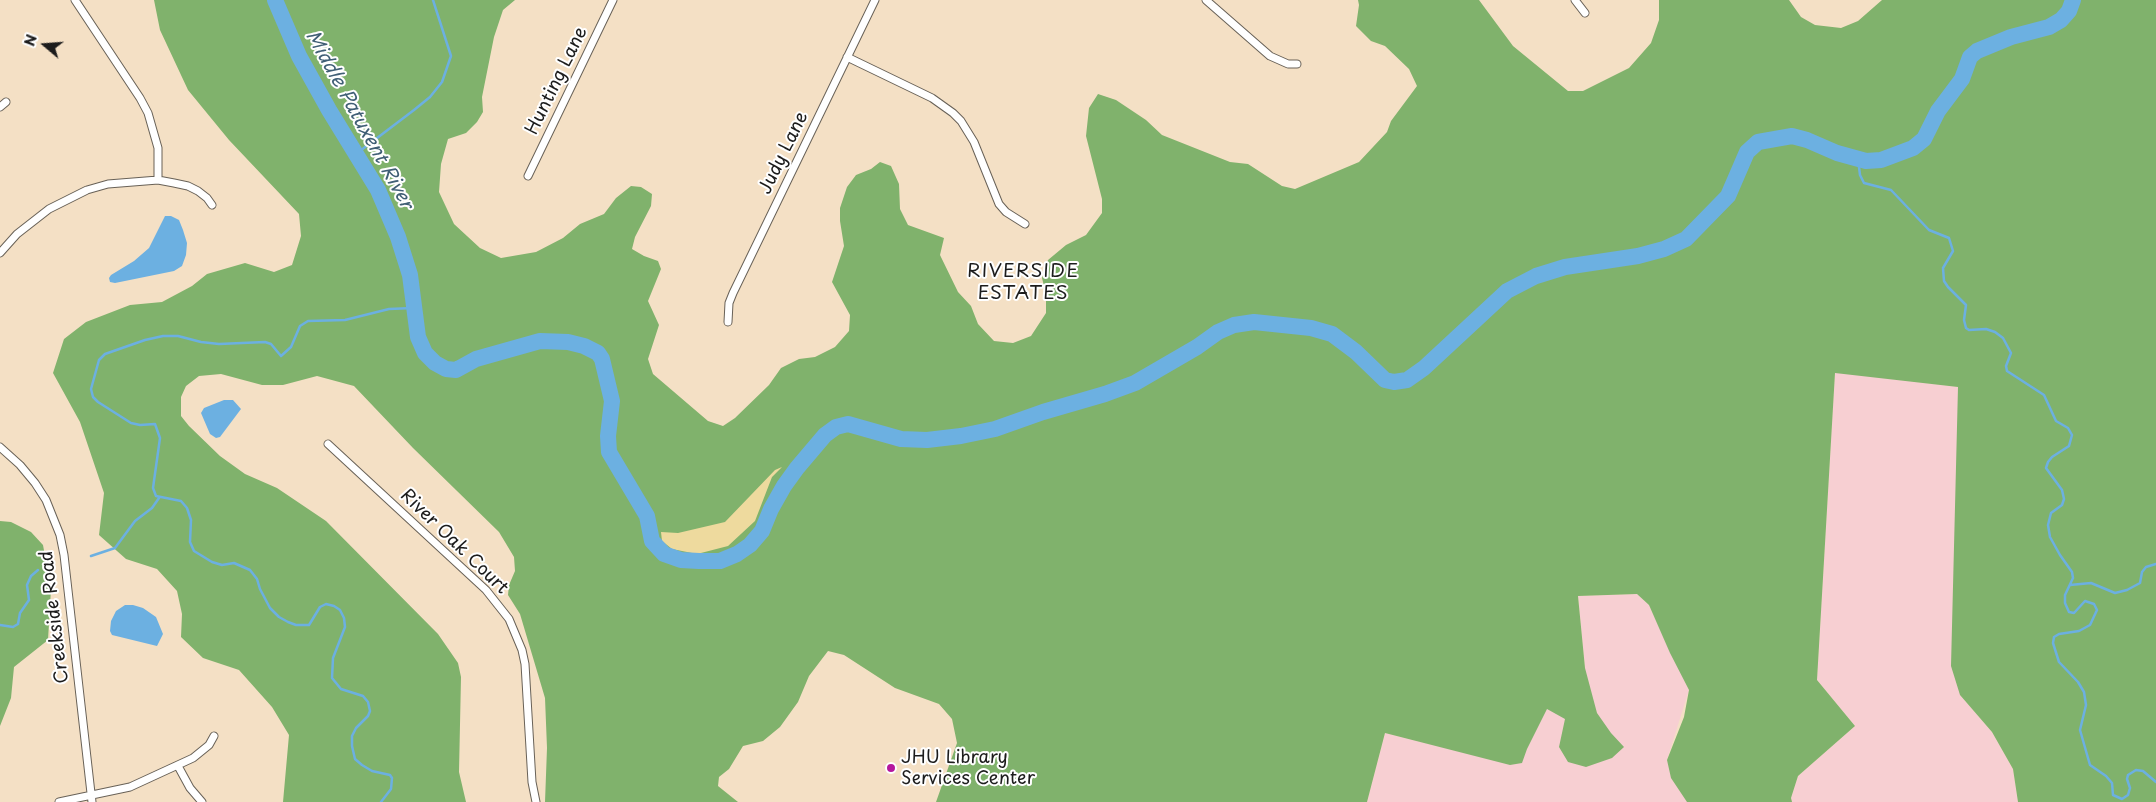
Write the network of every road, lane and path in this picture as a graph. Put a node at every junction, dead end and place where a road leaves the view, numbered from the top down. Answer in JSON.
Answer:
{"nodes":[{"id":1,"x":75,"y":0,"type":"edge"},
{"id":2,"x":613,"y":0,"type":"edge"},
{"id":3,"x":875,"y":0,"type":"edge"},
{"id":4,"x":1206,"y":0,"type":"edge"},
{"id":5,"x":1575,"y":0,"type":"edge"},
{"id":6,"x":1585,"y":13,"type":"dead end"},
{"id":7,"x":847,"y":56,"type":"junction"},
{"id":8,"x":1297,"y":64,"type":"dead end"},
{"id":9,"x":528,"y":176,"type":"dead end"},
{"id":10,"x":158,"y":180,"type":"junction"},
{"id":11,"x":212,"y":205,"type":"dead end"},
{"id":12,"x":1025,"y":224,"type":"dead end"},
{"id":13,"x":0,"y":253,"type":"edge"},
{"id":14,"x":728,"y":322,"type":"dead end"},
{"id":15,"x":328,"y":444,"type":"dead end"},
{"id":16,"x":0,"y":448,"type":"edge"},
{"id":17,"x":214,"y":736,"type":"dead end"},
{"id":18,"x":178,"y":766,"type":"junction"},
{"id":19,"x":91,"y":799,"type":"edge"},
{"id":20,"x":59,"y":802,"type":"edge"},
{"id":21,"x":202,"y":802,"type":"edge"},
{"id":22,"x":536,"y":802,"type":"edge"}],
"edges":[{"from":1,"to":10,"type":"street"},
{"from":2,"to":9,"type":"street","name":"Hunting Lane"},
{"from":3,"to":7,"type":"street","name":"Judy Lane"},
{"from":4,"to":8,"type":"street"},
{"from":5,"to":6,"type":"street"},
{"from":7,"to":12,"type":"street"},
{"from":7,"to":14,"type":"street","name":"Judy Lane"},
{"from":10,"to":11,"type":"street"},
{"from":10,"to":13,"type":"street"},
{"from":15,"to":22,"type":"street","name":"River Oak Court"},
{"from":16,"to":19,"type":"street","name":"Creekside Road"},
{"from":17,"to":18,"type":"street"},
{"from":18,"to":19,"type":"street"},
{"from":18,"to":21,"type":"street"},
{"from":19,"to":20,"type":"street"}]}
